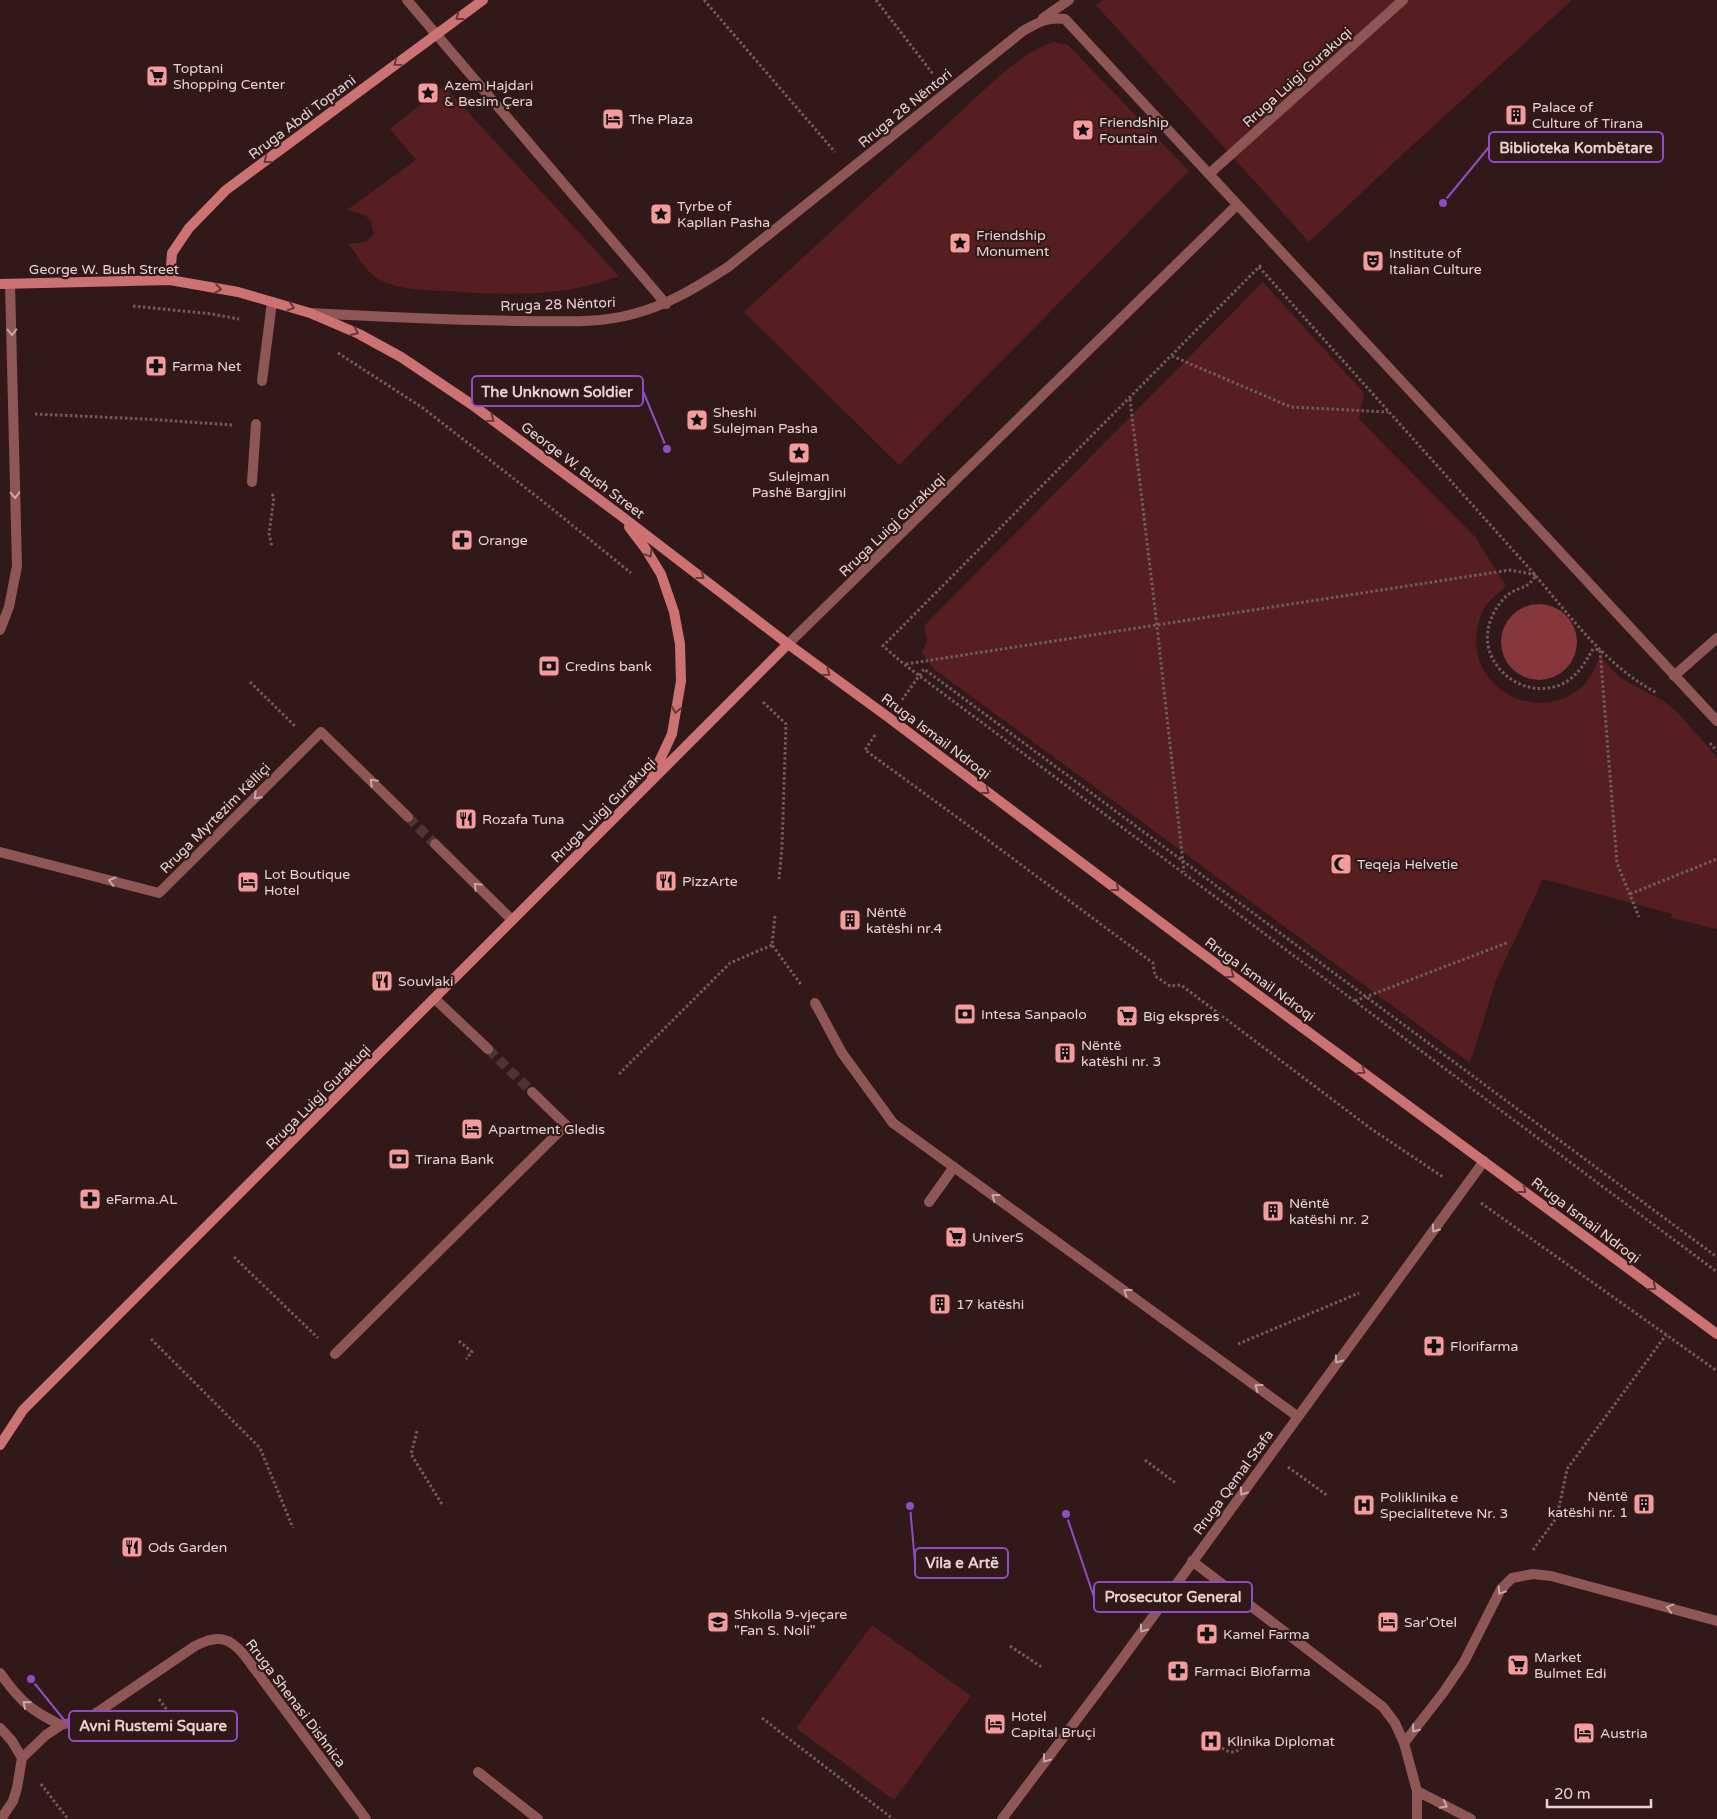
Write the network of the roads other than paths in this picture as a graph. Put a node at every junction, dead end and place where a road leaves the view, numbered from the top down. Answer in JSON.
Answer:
{"nodes":[{"id":1,"x":407,"y":0,"type":"edge"},
{"id":2,"x":483,"y":0,"type":"edge"},
{"id":3,"x":1069,"y":0,"type":"edge"},
{"id":4,"x":1403,"y":0,"type":"edge"},
{"id":5,"x":1039,"y":22,"type":"junction"},
{"id":6,"x":436,"y":34,"type":"junction"},
{"id":7,"x":1209,"y":174,"type":"junction"},
{"id":8,"x":1237,"y":205,"type":"junction"},
{"id":9,"x":170,"y":280,"type":"junction"},
{"id":10,"x":5,"y":284,"type":"edge"},
{"id":11,"x":272,"y":302,"type":"junction"},
{"id":12,"x":666,"y":304,"type":"junction"},
{"id":13,"x":310,"y":312,"type":"junction"},
{"id":14,"x":262,"y":381,"type":"dead end"},
{"id":15,"x":256,"y":428,"type":"road end"},
{"id":16,"x":252,"y":482,"type":"dead end"},
{"id":17,"x":620,"y":515,"type":"junction"},
{"id":18,"x":0,"y":630,"type":"edge"},
{"id":19,"x":1717,"y":638,"type":"edge"},
{"id":20,"x":788,"y":644,"type":"junction"},
{"id":21,"x":1674,"y":676,"type":"junction"},
{"id":22,"x":1717,"y":721,"type":"edge"},
{"id":23,"x":650,"y":782,"type":"junction"},
{"id":24,"x":408,"y":817,"type":"tunnel mouth"},
{"id":25,"x":434,"y":844,"type":"tunnel mouth"},
{"id":26,"x":0,"y":852,"type":"edge"},
{"id":27,"x":512,"y":920,"type":"junction"},
{"id":28,"x":435,"y":999,"type":"junction"},
{"id":29,"x":815,"y":1003,"type":"road end"},
{"id":30,"x":488,"y":1049,"type":"tunnel mouth"},
{"id":31,"x":532,"y":1092,"type":"tunnel mouth"},
{"id":32,"x":1484,"y":1161,"type":"junction"},
{"id":33,"x":954,"y":1167,"type":"junction"},
{"id":34,"x":929,"y":1202,"type":"dead end"},
{"id":35,"x":1717,"y":1334,"type":"edge"},
{"id":36,"x":334,"y":1354,"type":"road end"},
{"id":37,"x":1298,"y":1416,"type":"junction"},
{"id":38,"x":0,"y":1445,"type":"edge"},
{"id":39,"x":1192,"y":1561,"type":"junction"},
{"id":40,"x":1717,"y":1621,"type":"edge"},
{"id":41,"x":0,"y":1673,"type":"edge"},
{"id":42,"x":61,"y":1725,"type":"junction"},
{"id":43,"x":0,"y":1728,"type":"edge"},
{"id":44,"x":1404,"y":1744,"type":"junction"},
{"id":45,"x":22,"y":1758,"type":"junction"},
{"id":46,"x":478,"y":1772,"type":"dead end"},
{"id":47,"x":1417,"y":1790,"type":"junction"},
{"id":48,"x":1,"y":1819,"type":"edge"},
{"id":49,"x":366,"y":1819,"type":"edge"},
{"id":50,"x":538,"y":1819,"type":"edge"},
{"id":51,"x":1002,"y":1819,"type":"edge"},
{"id":52,"x":1417,"y":1819,"type":"edge"},
{"id":53,"x":1471,"y":1819,"type":"edge"}],
"edges":[{"from":1,"to":6,"type":"street"},
{"from":2,"to":6,"type":"main road","name":"Rruga Abdi Toptani","one_way":true},
{"from":3,"to":5,"type":"street","name":"Rruga 28 Nëntori"},
{"from":4,"to":7,"type":"street","name":"Rruga Luigj Gurakuqi"},
{"from":5,"to":7,"type":"street","name":"Rruga 28 Nëntori"},
{"from":5,"to":12,"type":"street","name":"Rruga 28 Nëntori"},
{"from":6,"to":9,"type":"main road","name":"Rruga Abdi Toptani","one_way":true},
{"from":6,"to":12,"type":"street"},
{"from":7,"to":8,"type":"street"},
{"from":8,"to":20,"type":"street","name":"Rruga Luigj Gurakuqi"},
{"from":8,"to":21,"type":"street"},
{"from":9,"to":10,"type":"main road","name":"George W. Bush Street"},
{"from":9,"to":11,"type":"main road","name":"George W. Bush Street","one_way":true},
{"from":10,"to":18,"type":"street","one_way":true},
{"from":11,"to":13,"type":"main road","name":"George W. Bush Street","one_way":true},
{"from":11,"to":14,"type":"street"},
{"from":12,"to":13,"type":"street","name":"Rruga 28 Nëntori"},
{"from":13,"to":17,"type":"main road","name":"George W. Bush Street","one_way":true},
{"from":15,"to":16,"type":"street"},
{"from":17,"to":20,"type":"main road","name":"George W. Bush Street","one_way":true},
{"from":17,"to":23,"type":"main road","one_way":true},
{"from":19,"to":21,"type":"street"},
{"from":20,"to":23,"type":"main road","name":"Rruga Luigj Gurakuqi"},
{"from":20,"to":32,"type":"main road","name":"Rruga Ismail Ndroqi","one_way":true},
{"from":21,"to":22,"type":"street"},
{"from":23,"to":27,"type":"main road","name":"Rruga Luigj Gurakuqi"},
{"from":24,"to":26,"type":"street","name":"Rruga Myrtezim Këlliçi","one_way":true},
{"from":27,"to":25,"type":"street","one_way":true},
{"from":27,"to":28,"type":"main road","name":"Rruga Luigj Gurakuqi"},
{"from":28,"to":30,"type":"street"},
{"from":28,"to":38,"type":"main road","name":"Rruga Luigj Gurakuqi"},
{"from":29,"to":33,"type":"street"},
{"from":31,"to":36,"type":"street"},
{"from":32,"to":35,"type":"main road","name":"Rruga Ismail Ndroqi","one_way":true},
{"from":32,"to":37,"type":"street","name":"Rruga Qemal Stafa","one_way":true},
{"from":33,"to":34,"type":"street"},
{"from":37,"to":33,"type":"street","one_way":true},
{"from":37,"to":39,"type":"street","name":"Rruga Qemal Stafa","one_way":true},
{"from":39,"to":44,"type":"street"},
{"from":39,"to":51,"type":"street","name":"Rruga Qemal Stafa","one_way":true},
{"from":40,"to":44,"type":"street","one_way":true},
{"from":42,"to":41,"type":"street","one_way":true},
{"from":42,"to":45,"type":"street"},
{"from":42,"to":49,"type":"street","name":"Rruga Shenasi Dishnica"},
{"from":43,"to":45,"type":"street"},
{"from":44,"to":47,"type":"street"},
{"from":45,"to":48,"type":"street"},
{"from":46,"to":50,"type":"street"},
{"from":47,"to":52,"type":"street"},
{"from":47,"to":53,"type":"street","one_way":true}]}
